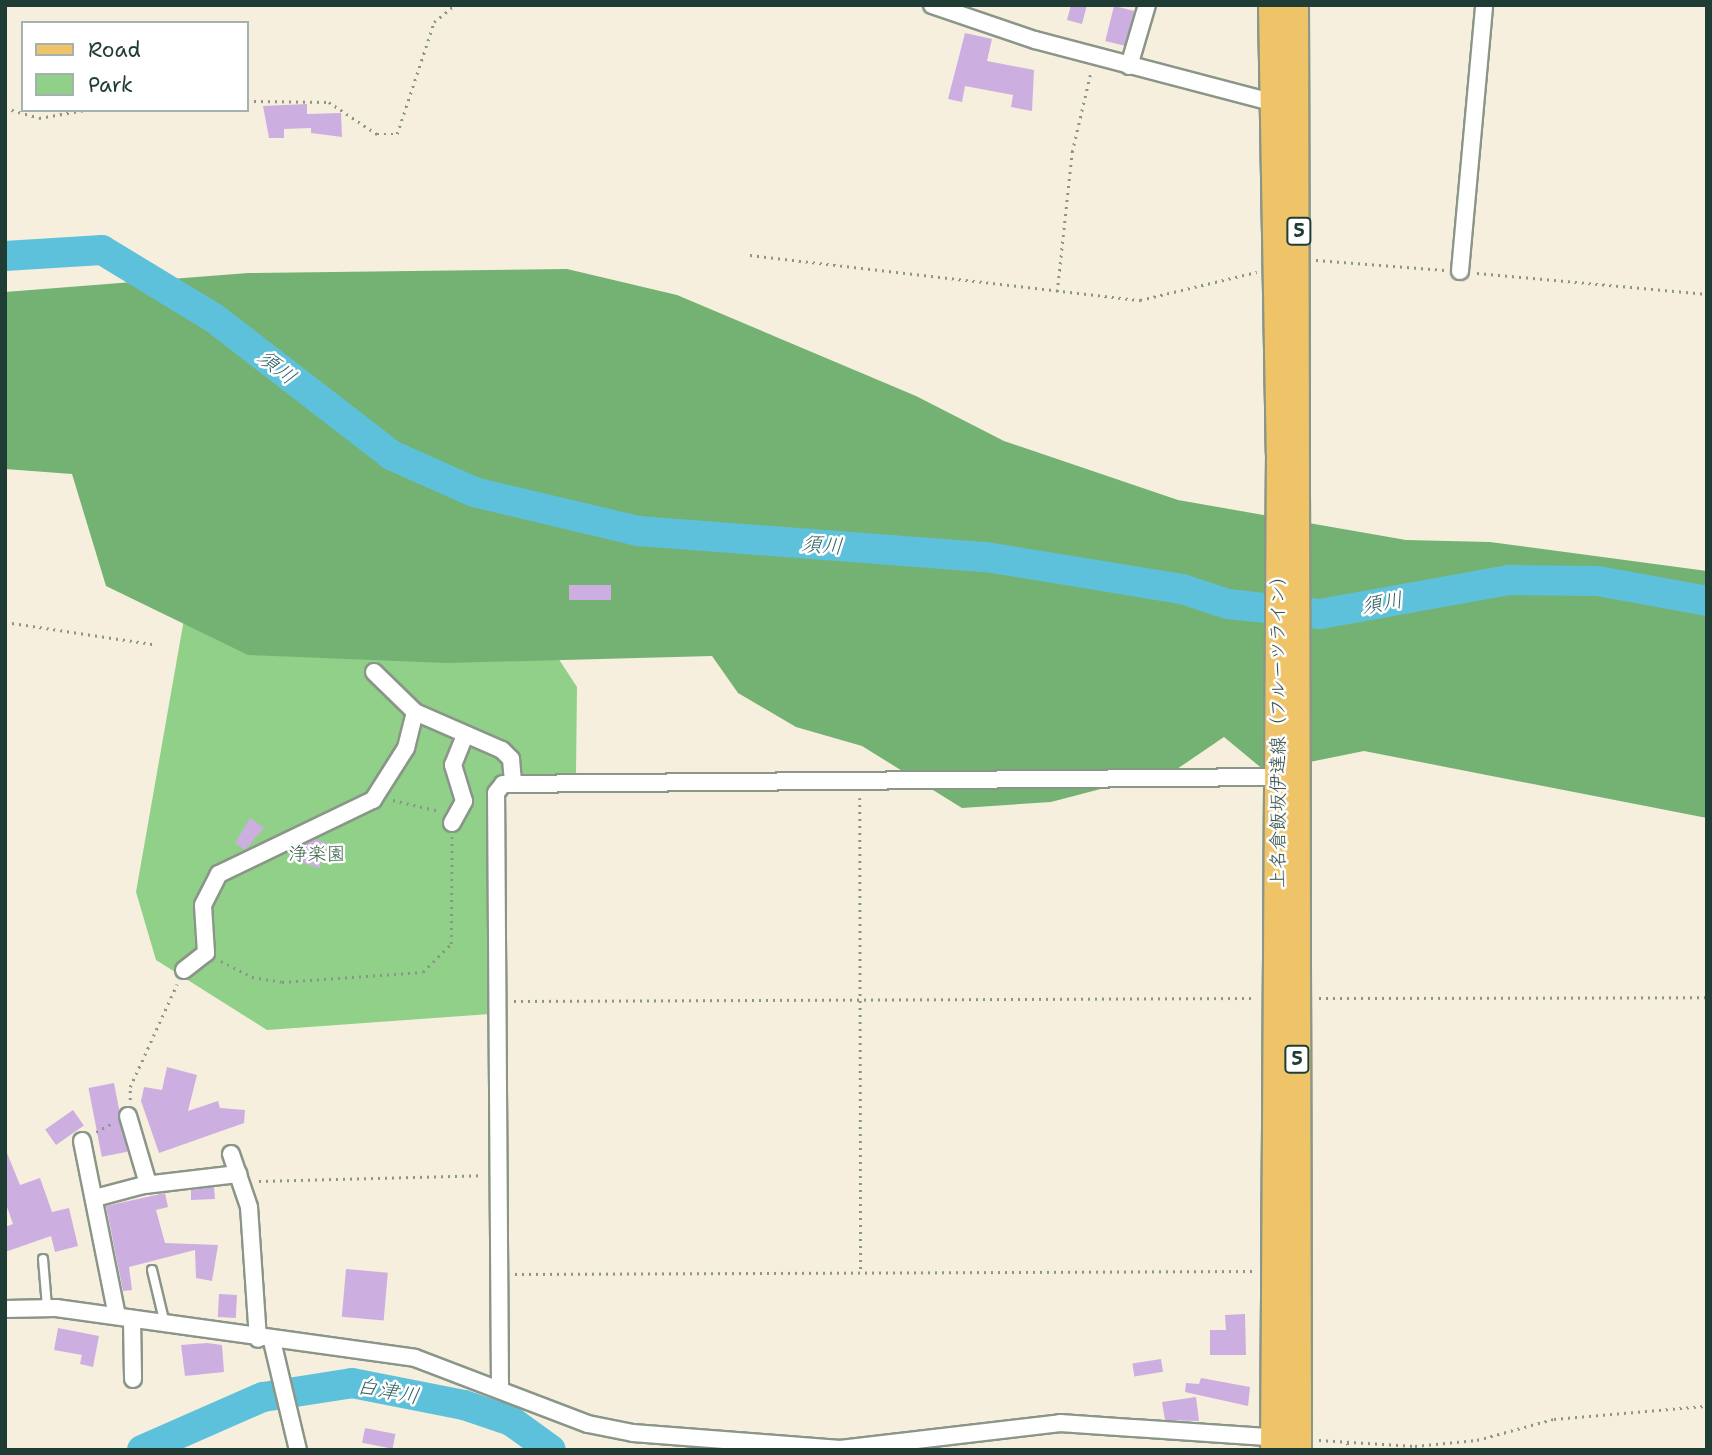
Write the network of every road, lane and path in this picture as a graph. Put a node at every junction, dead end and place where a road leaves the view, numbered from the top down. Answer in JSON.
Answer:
{"nodes":[{"id":1,"x":455,"y":5,"type":"edge"},
{"id":2,"x":932,"y":5,"type":"edge"},
{"id":3,"x":1146,"y":5,"type":"edge"},
{"id":4,"x":1272,"y":5,"type":"edge"},
{"id":5,"x":1295,"y":5,"type":"edge"},
{"id":6,"x":1484,"y":5,"type":"edge"},
{"id":7,"x":1095,"y":57,"type":"junction"},
{"id":8,"x":1129,"y":65,"type":"junction"},
{"id":9,"x":248,"y":101,"type":"edge"},
{"id":10,"x":1288,"y":106,"type":"junction"},
{"id":11,"x":5,"y":108,"type":"edge"},
{"id":12,"x":74,"y":112,"type":"edge"},
{"id":13,"x":750,"y":256,"type":"dead end"},
{"id":14,"x":1289,"y":264,"type":"junction"},
{"id":15,"x":1460,"y":271,"type":"junction"},
{"id":16,"x":1057,"y":292,"type":"junction"},
{"id":17,"x":1707,"y":294,"type":"edge"},
{"id":18,"x":5,"y":622,"type":"edge"},
{"id":19,"x":152,"y":643,"type":"dead end"},
{"id":20,"x":1287,"y":671,"type":"junction"},
{"id":21,"x":374,"y":672,"type":"dead end"},
{"id":22,"x":415,"y":712,"type":"junction"},
{"id":23,"x":465,"y":735,"type":"junction"},
{"id":24,"x":1277,"y":777,"type":"junction"},
{"id":25,"x":860,"y":778,"type":"junction"},
{"id":26,"x":513,"y":784,"type":"junction"},
{"id":27,"x":373,"y":800,"type":"junction"},
{"id":28,"x":452,"y":824,"type":"junction"},
{"id":29,"x":206,"y":953,"type":"junction"},
{"id":30,"x":184,"y":970,"type":"joint"},
{"id":31,"x":1707,"y":997,"type":"edge"},
{"id":32,"x":1287,"y":998,"type":"junction"},
{"id":33,"x":860,"y":999,"type":"junction"},
{"id":34,"x":500,"y":1001,"type":"junction"},
{"id":35,"x":128,"y":1116,"type":"junction"},
{"id":36,"x":82,"y":1141,"type":"joint"},
{"id":37,"x":231,"y":1154,"type":"dead end"},
{"id":38,"x":499,"y":1175,"type":"junction"},
{"id":39,"x":242,"y":1178,"type":"junction"},
{"id":40,"x":148,"y":1184,"type":"junction"},
{"id":41,"x":95,"y":1198,"type":"junction"},
{"id":42,"x":43,"y":1259,"type":"dead end"},
{"id":43,"x":152,"y":1270,"type":"dead end"},
{"id":44,"x":861,"y":1271,"type":"junction"},
{"id":45,"x":1275,"y":1271,"type":"junction"},
{"id":46,"x":502,"y":1274,"type":"junction"},
{"id":47,"x":47,"y":1307,"type":"junction"},
{"id":48,"x":5,"y":1309,"type":"edge"},
{"id":49,"x":124,"y":1317,"type":"junction"},
{"id":50,"x":165,"y":1324,"type":"junction"},
{"id":51,"x":265,"y":1340,"type":"junction"},
{"id":52,"x":133,"y":1379,"type":"dead end"},
{"id":53,"x":500,"y":1389,"type":"junction"},
{"id":54,"x":1707,"y":1406,"type":"edge"},
{"id":55,"x":1347,"y":1443,"type":"junction"},
{"id":56,"x":1286,"y":1446,"type":"edge"},
{"id":57,"x":298,"y":1450,"type":"edge"},
{"id":58,"x":1353,"y":1450,"type":"edge"}],
"edges":[{"from":1,"to":9,"type":"path"},
{"from":2,"to":7,"type":"street"},
{"from":3,"to":8,"type":"street"},
{"from":4,"to":10,"type":"main road","name":"上名倉飯坂伊達線（フルーツライン）","number":"5"},
{"from":5,"to":10,"type":"main road","name":"上名倉飯坂伊達線（フルーツライン）","number":"5"},
{"from":6,"to":15,"type":"street"},
{"from":7,"to":8,"type":"street"},
{"from":7,"to":16,"type":"path"},
{"from":8,"to":10,"type":"street"},
{"from":10,"to":14,"type":"main road","name":"上名倉飯坂伊達線（フルーツライン）","number":"5"},
{"from":11,"to":12,"type":"path"},
{"from":13,"to":16,"type":"path"},
{"from":14,"to":15,"type":"path"},
{"from":14,"to":16,"type":"path"},
{"from":14,"to":20,"type":"main road","name":"上名倉飯坂伊達線（フルーツライン）","number":"5"},
{"from":15,"to":17,"type":"path"},
{"from":18,"to":19,"type":"path"},
{"from":20,"to":24,"type":"main road","name":"上名倉飯坂伊達線（フルーツライン）","number":"5"},
{"from":20,"to":32,"type":"main road","name":"上名倉飯坂伊達線（フルーツライン）","number":"5"},
{"from":21,"to":22,"type":"street"},
{"from":22,"to":23,"type":"street"},
{"from":22,"to":27,"type":"street"},
{"from":23,"to":26,"type":"street"},
{"from":23,"to":28,"type":"street"},
{"from":24,"to":25,"type":"street"},
{"from":24,"to":32,"type":"main road","name":"上名倉飯坂伊達線（フルーツライン）","number":"5"},
{"from":25,"to":26,"type":"street"},
{"from":25,"to":33,"type":"path"},
{"from":26,"to":34,"type":"street"},
{"from":27,"to":28,"type":"path"},
{"from":27,"to":29,"type":"street"},
{"from":28,"to":29,"type":"path"},
{"from":29,"to":30,"type":"street"},
{"from":30,"to":35,"type":"path"},
{"from":31,"to":32,"type":"path"},
{"from":32,"to":33,"type":"path"},
{"from":32,"to":45,"type":"main road","name":"上名倉飯坂伊達線（フルーツライン）","number":"5"},
{"from":32,"to":56,"type":"main road","name":"上名倉飯坂伊達線（フルーツライン）","number":"5"},
{"from":33,"to":34,"type":"path"},
{"from":33,"to":44,"type":"path"},
{"from":34,"to":38,"type":"street"},
{"from":35,"to":36,"type":"path"},
{"from":35,"to":40,"type":"street"},
{"from":36,"to":41,"type":"street"},
{"from":37,"to":39,"type":"street"},
{"from":38,"to":39,"type":"path"},
{"from":38,"to":46,"type":"street"},
{"from":39,"to":40,"type":"street"},
{"from":39,"to":51,"type":"street"},
{"from":40,"to":41,"type":"street"},
{"from":41,"to":49,"type":"street"},
{"from":42,"to":47,"type":"lane"},
{"from":43,"to":50,"type":"lane"},
{"from":44,"to":45,"type":"path"},
{"from":44,"to":46,"type":"path"},
{"from":45,"to":56,"type":"main road","name":"上名倉飯坂伊達線（フルーツライン）","number":"5"},
{"from":46,"to":53,"type":"street"},
{"from":47,"to":48,"type":"street"},
{"from":47,"to":49,"type":"street"},
{"from":49,"to":50,"type":"street"},
{"from":49,"to":52,"type":"street"},
{"from":50,"to":51,"type":"street"},
{"from":51,"to":53,"type":"street"},
{"from":51,"to":57,"type":"street"},
{"from":53,"to":56,"type":"street"},
{"from":54,"to":55,"type":"path"},
{"from":55,"to":56,"type":"path"},
{"from":55,"to":58,"type":"path"}]}
